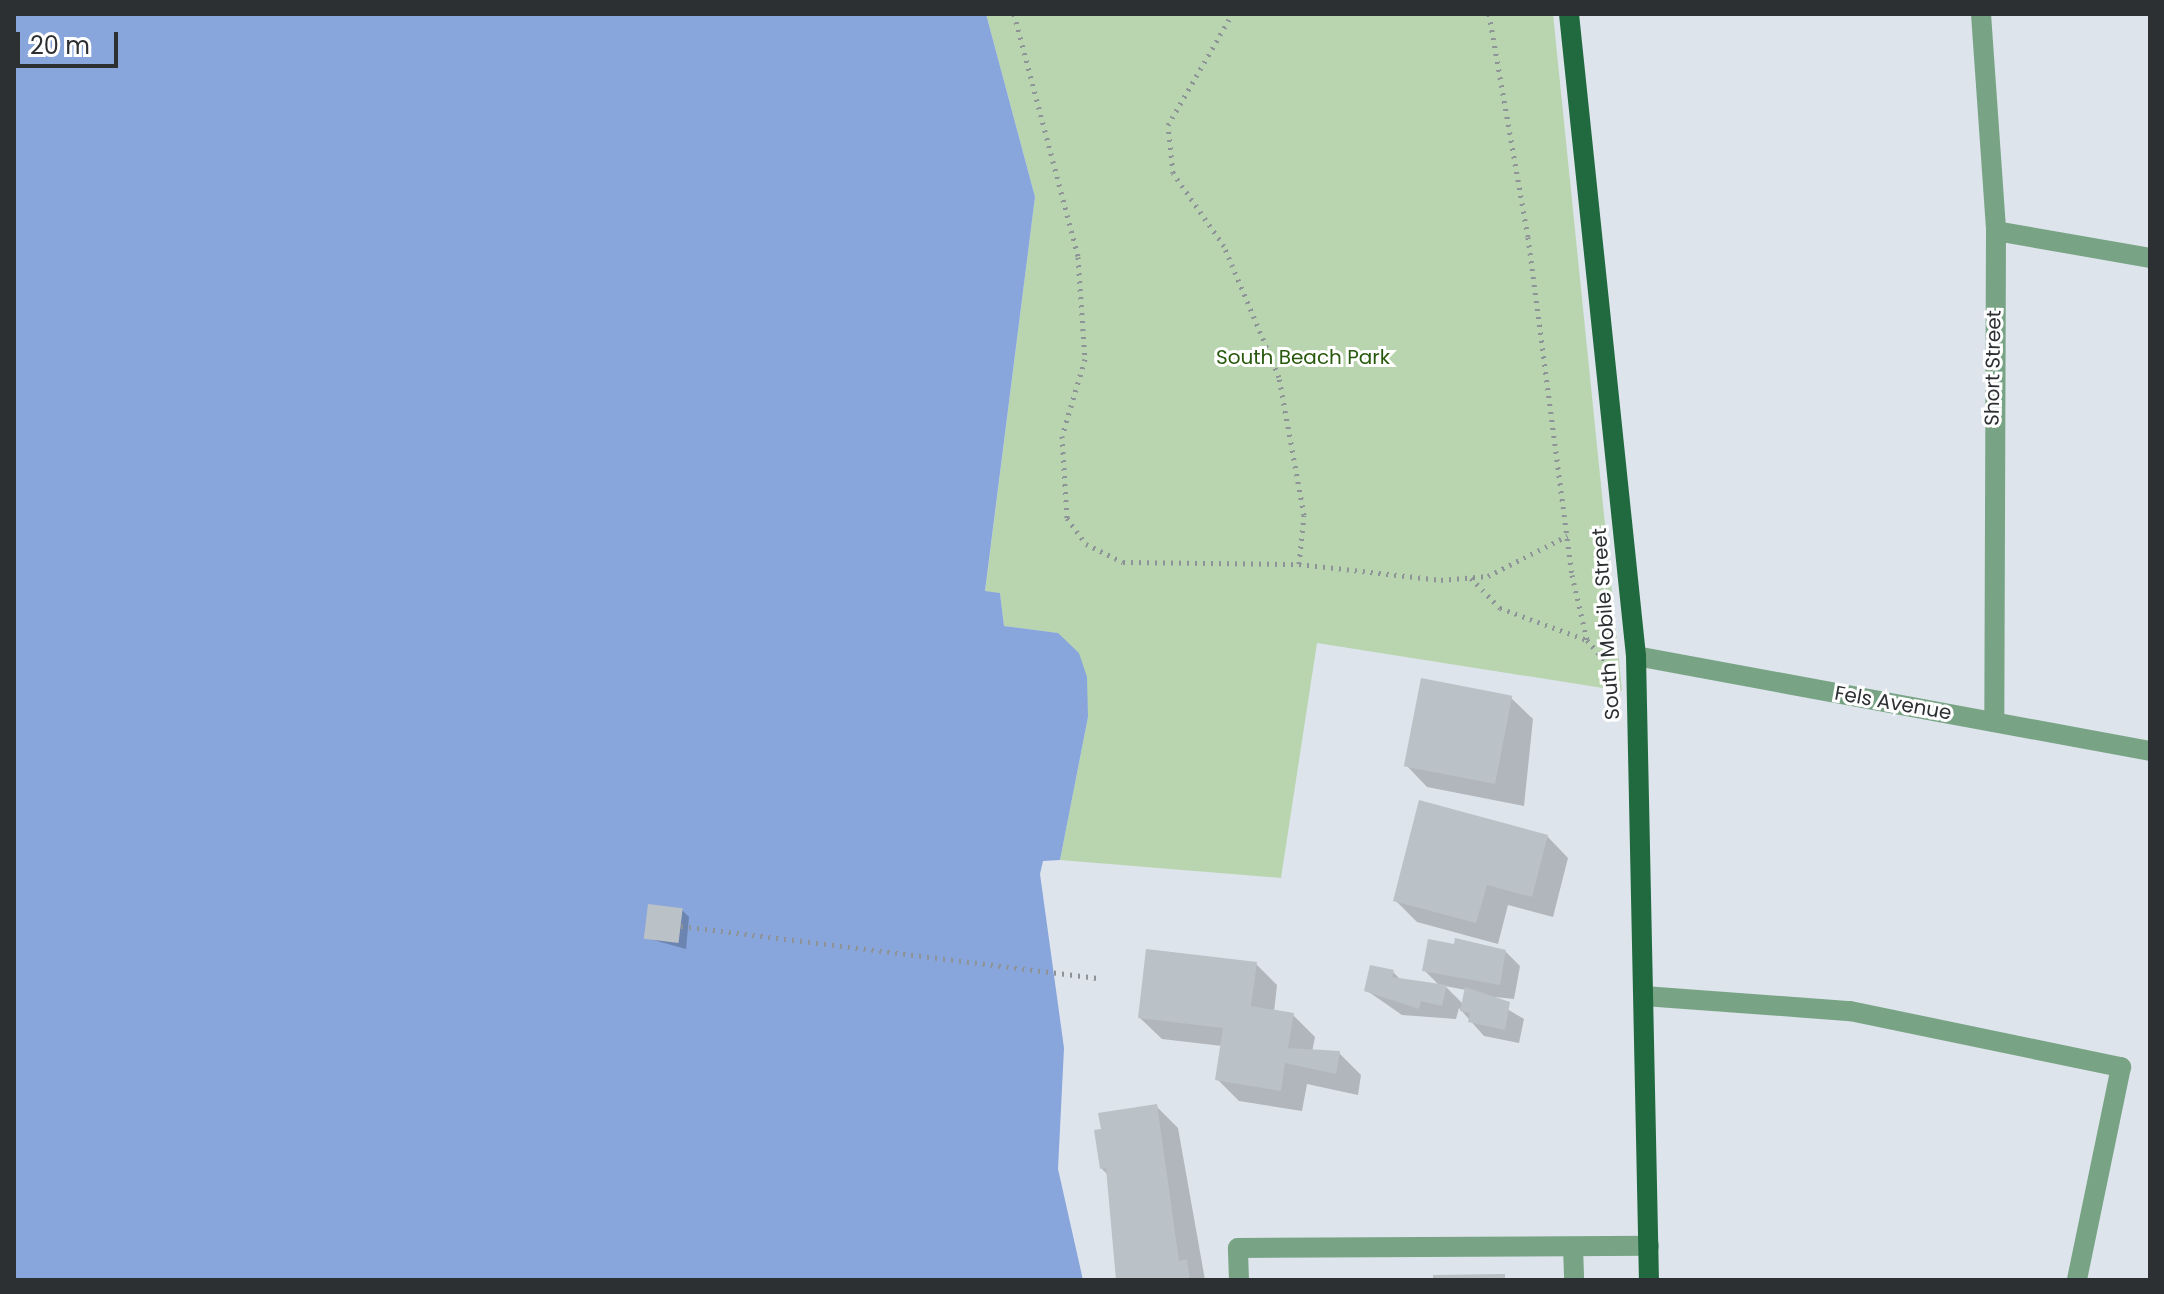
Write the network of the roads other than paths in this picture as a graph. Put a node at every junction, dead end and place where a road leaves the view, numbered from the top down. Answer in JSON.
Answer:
{"nodes":[{"id":1,"x":1569,"y":14,"type":"edge"},
{"id":2,"x":1981,"y":14,"type":"edge"},
{"id":3,"x":1996,"y":231,"type":"junction"},
{"id":4,"x":2150,"y":258,"type":"edge"},
{"id":5,"x":1636,"y":656,"type":"junction"},
{"id":6,"x":1994,"y":722,"type":"junction"},
{"id":7,"x":2150,"y":751,"type":"edge"},
{"id":8,"x":1644,"y":996,"type":"junction"},
{"id":9,"x":1649,"y":1246,"type":"junction"},
{"id":10,"x":1573,"y":1247,"type":"junction"},
{"id":11,"x":1239,"y":1280,"type":"edge"},
{"id":12,"x":1574,"y":1280,"type":"edge"},
{"id":13,"x":1649,"y":1280,"type":"edge"},
{"id":14,"x":2077,"y":1280,"type":"edge"}],
"edges":[{"from":1,"to":5,"type":"main road","name":"South Mobile Street"},
{"from":2,"to":3,"type":"street","name":"Short Street"},
{"from":3,"to":4,"type":"street"},
{"from":3,"to":6,"type":"street","name":"Short Street"},
{"from":5,"to":6,"type":"street","name":"Fels Avenue"},
{"from":5,"to":8,"type":"main road","name":"South Mobile Street"},
{"from":6,"to":7,"type":"street","name":"Fels Avenue"},
{"from":8,"to":9,"type":"main road","name":"South Mobile Street"},
{"from":8,"to":14,"type":"street"},
{"from":9,"to":10,"type":"street"},
{"from":9,"to":13,"type":"main road","name":"South Mobile Street"},
{"from":10,"to":11,"type":"street"},
{"from":10,"to":12,"type":"street"}]}
